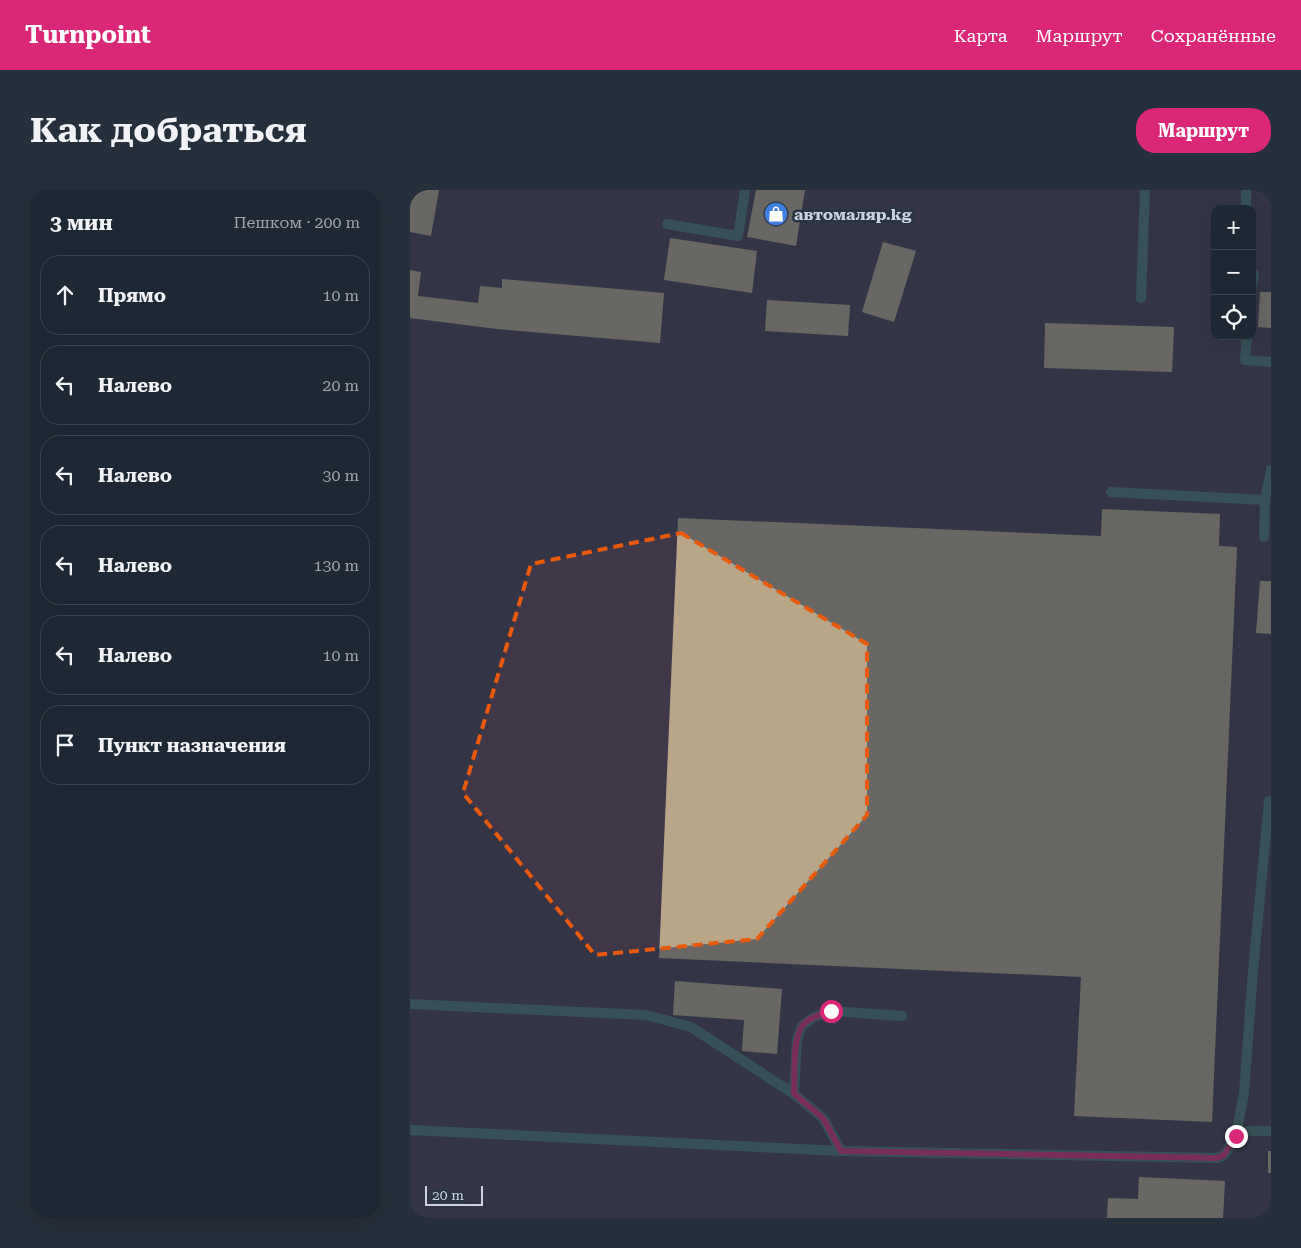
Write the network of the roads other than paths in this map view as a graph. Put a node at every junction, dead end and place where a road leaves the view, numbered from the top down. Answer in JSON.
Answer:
{"nodes":[{"id":1,"x":745,"y":190,"type":"edge"},
{"id":2,"x":1145,"y":190,"type":"edge"},
{"id":3,"x":1246,"y":190,"type":"edge"},
{"id":4,"x":1246,"y":205,"type":"edge"},
{"id":5,"x":667,"y":224,"type":"dead end"},
{"id":6,"x":1141,"y":298,"type":"dead end"},
{"id":7,"x":1246,"y":340,"type":"edge"},
{"id":8,"x":1271,"y":362,"type":"edge"},
{"id":9,"x":1271,"y":470,"type":"edge"},
{"id":10,"x":1111,"y":492,"type":"dead end"},
{"id":11,"x":1265,"y":500,"type":"junction"},
{"id":12,"x":1264,"y":537,"type":"dead end"},
{"id":13,"x":1269,"y":801,"type":"dead end"},
{"id":14,"x":410,"y":1004,"type":"edge"},
{"id":15,"x":902,"y":1016,"type":"dead end"},
{"id":16,"x":794,"y":1094,"type":"junction"},
{"id":17,"x":410,"y":1130,"type":"edge"},
{"id":18,"x":1271,"y":1131,"type":"edge"},
{"id":19,"x":1236,"y":1136,"type":"junction"},
{"id":20,"x":841,"y":1151,"type":"junction"}],
"edges":[{"from":1,"to":5,"type":"lane"},
{"from":2,"to":6,"type":"lane"},
{"from":3,"to":4,"type":"lane"},
{"from":7,"to":8,"type":"lane"},
{"from":9,"to":11,"type":"lane"},
{"from":10,"to":11,"type":"lane"},
{"from":11,"to":12,"type":"lane"},
{"from":13,"to":19,"type":"lane"},
{"from":14,"to":16,"type":"lane"},
{"from":15,"to":16,"type":"lane"},
{"from":16,"to":20,"type":"lane"},
{"from":17,"to":20,"type":"lane"},
{"from":18,"to":19,"type":"lane"},
{"from":19,"to":20,"type":"lane"}]}
